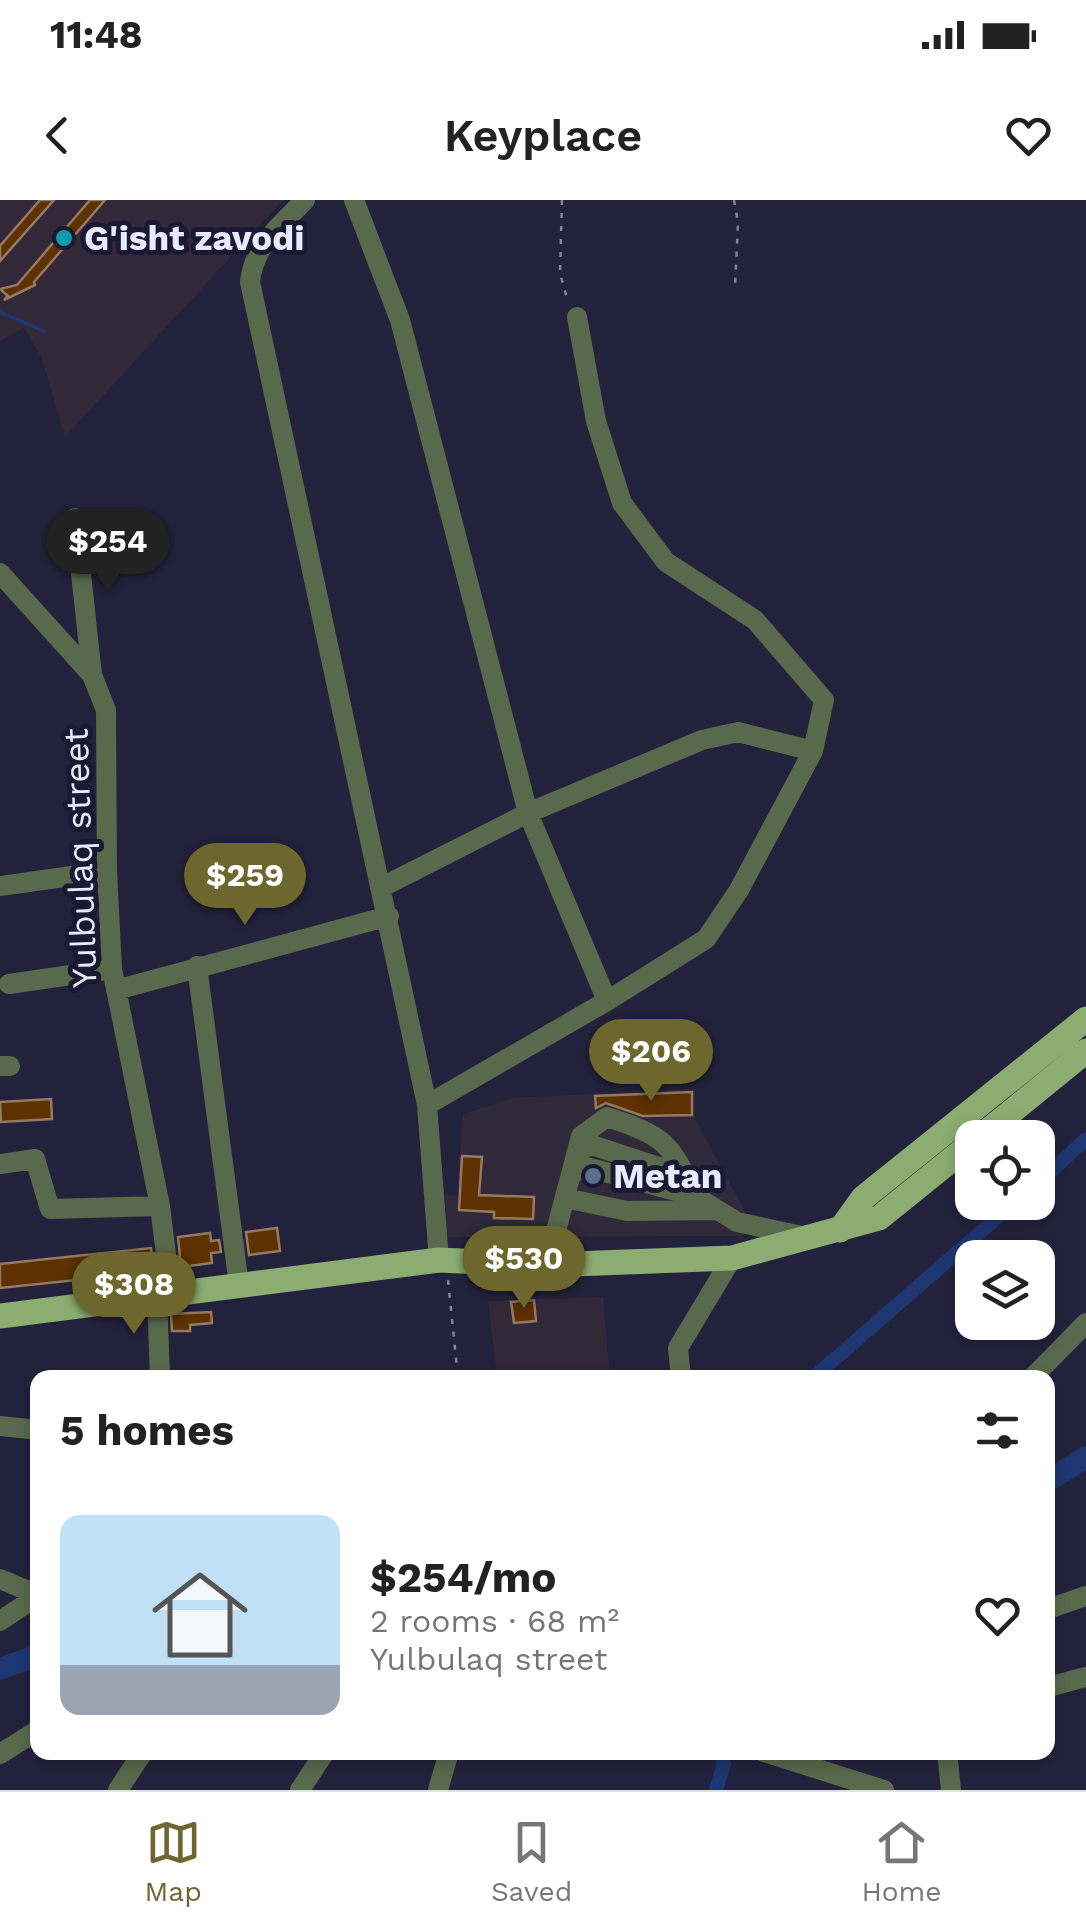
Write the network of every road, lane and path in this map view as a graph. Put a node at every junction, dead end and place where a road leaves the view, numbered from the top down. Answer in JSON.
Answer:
{"nodes":[{"id":1,"x":305,"y":200,"type":"edge"},
{"id":2,"x":354,"y":200,"type":"edge"},
{"id":3,"x":562,"y":200,"type":"edge"},
{"id":4,"x":734,"y":200,"type":"edge"},
{"id":5,"x":735,"y":287,"type":"dead end"},
{"id":6,"x":577,"y":317,"type":"joint"},
{"id":7,"x":75,"y":518,"type":"dead end"},
{"id":8,"x":0,"y":573,"type":"edge"},
{"id":9,"x":92,"y":675,"type":"junction"},
{"id":10,"x":813,"y":751,"type":"junction"},
{"id":11,"x":528,"y":814,"type":"junction"},
{"id":12,"x":106,"y":871,"type":"junction"},
{"id":13,"x":0,"y":886,"type":"edge"},
{"id":14,"x":382,"y":887,"type":"junction"},
{"id":15,"x":388,"y":916,"type":"junction"},
{"id":16,"x":197,"y":966,"type":"junction"},
{"id":17,"x":114,"y":980,"type":"junction"},
{"id":18,"x":9,"y":984,"type":"dead end"},
{"id":19,"x":607,"y":1001,"type":"junction"},
{"id":20,"x":1086,"y":1019,"type":"edge"},
{"id":21,"x":1086,"y":1051,"type":"edge"},
{"id":22,"x":427,"y":1104,"type":"junction"},
{"id":23,"x":1001,"y":1120,"type":"edge"},
{"id":24,"x":955,"y":1157,"type":"edge"},
{"id":25,"x":576,"y":1161,"type":"junction"},
{"id":26,"x":0,"y":1164,"type":"edge"},
{"id":27,"x":686,"y":1175,"type":"junction"},
{"id":28,"x":160,"y":1206,"type":"junction"},
{"id":29,"x":718,"y":1210,"type":"junction"},
{"id":30,"x":840,"y":1230,"type":"junction"},
{"id":31,"x":814,"y":1238,"type":"junction"},
{"id":32,"x":732,"y":1258,"type":"junction"},
{"id":33,"x":442,"y":1260,"type":"junction"},
{"id":34,"x":547,"y":1264,"type":"junction"},
{"id":35,"x":239,"y":1286,"type":"junction"},
{"id":36,"x":164,"y":1295,"type":"junction"},
{"id":37,"x":0,"y":1316,"type":"edge"},
{"id":38,"x":1086,"y":1323,"type":"edge"},
{"id":39,"x":160,"y":1370,"type":"edge"},
{"id":40,"x":457,"y":1370,"type":"edge"},
{"id":41,"x":680,"y":1370,"type":"edge"},
{"id":42,"x":1040,"y":1370,"type":"edge"},
{"id":43,"x":0,"y":1426,"type":"edge"},
{"id":44,"x":30,"y":1429,"type":"edge"},
{"id":45,"x":0,"y":1580,"type":"edge"},
{"id":46,"x":30,"y":1593,"type":"edge"},
{"id":47,"x":1086,"y":1596,"type":"edge"},
{"id":48,"x":30,"y":1601,"type":"edge"},
{"id":49,"x":1055,"y":1607,"type":"edge"},
{"id":50,"x":0,"y":1622,"type":"edge"},
{"id":51,"x":1086,"y":1676,"type":"edge"},
{"id":52,"x":1055,"y":1685,"type":"edge"},
{"id":53,"x":30,"y":1735,"type":"edge"},
{"id":54,"x":0,"y":1754,"type":"edge"},
{"id":55,"x":138,"y":1760,"type":"edge"},
{"id":56,"x":320,"y":1760,"type":"edge"},
{"id":57,"x":447,"y":1760,"type":"edge"},
{"id":58,"x":789,"y":1760,"type":"edge"},
{"id":59,"x":948,"y":1760,"type":"edge"},
{"id":60,"x":118,"y":1790,"type":"edge"},
{"id":61,"x":300,"y":1790,"type":"edge"},
{"id":62,"x":438,"y":1790,"type":"edge"},
{"id":63,"x":884,"y":1790,"type":"edge"},
{"id":64,"x":952,"y":1790,"type":"edge"}],
"edges":[{"from":1,"to":14,"type":"street"},
{"from":2,"to":11,"type":"street"},
{"from":3,"to":6,"type":"path"},
{"from":4,"to":5,"type":"path"},
{"from":6,"to":10,"type":"street"},
{"from":7,"to":9,"type":"street"},
{"from":8,"to":9,"type":"street","name":"Yulbulaq street"},
{"from":9,"to":12,"type":"street","name":"Yulbulaq street"},
{"from":10,"to":11,"type":"street"},
{"from":10,"to":19,"type":"street"},
{"from":11,"to":14,"type":"street"},
{"from":11,"to":19,"type":"street"},
{"from":12,"to":13,"type":"street"},
{"from":12,"to":17,"type":"street","name":"Yulbulaq street"},
{"from":14,"to":15,"type":"street"},
{"from":15,"to":16,"type":"street"},
{"from":15,"to":22,"type":"street"},
{"from":16,"to":17,"type":"street"},
{"from":16,"to":35,"type":"street"},
{"from":17,"to":18,"type":"street"},
{"from":17,"to":28,"type":"street","name":"Yulbulaq street"},
{"from":19,"to":22,"type":"street"},
{"from":20,"to":30,"type":"main road"},
{"from":21,"to":23,"type":"main road"},
{"from":22,"to":33,"type":"street"},
{"from":24,"to":30,"type":"main road"},
{"from":25,"to":27,"type":"street"},
{"from":25,"to":27,"type":"street"},
{"from":25,"to":27,"type":"street"},
{"from":25,"to":29,"type":"street"},
{"from":25,"to":34,"type":"street"},
{"from":26,"to":28,"type":"street"},
{"from":27,"to":29,"type":"street"},
{"from":28,"to":36,"type":"street","name":"Yulbulaq street"},
{"from":29,"to":31,"type":"street"},
{"from":30,"to":31,"type":"main road"},
{"from":31,"to":32,"type":"main road"},
{"from":32,"to":34,"type":"main road"},
{"from":32,"to":41,"type":"street"},
{"from":33,"to":34,"type":"main road"},
{"from":33,"to":35,"type":"main road"},
{"from":33,"to":40,"type":"path"},
{"from":35,"to":36,"type":"main road"},
{"from":36,"to":37,"type":"main road"},
{"from":36,"to":39,"type":"street","name":"Yulbulaq street"},
{"from":38,"to":42,"type":"street"},
{"from":43,"to":44,"type":"street"},
{"from":45,"to":46,"type":"street"},
{"from":47,"to":49,"type":"street"},
{"from":48,"to":50,"type":"street"},
{"from":51,"to":52,"type":"street"},
{"from":53,"to":54,"type":"street"},
{"from":55,"to":60,"type":"street"},
{"from":56,"to":61,"type":"street"},
{"from":57,"to":62,"type":"street"},
{"from":58,"to":63,"type":"street"},
{"from":59,"to":64,"type":"street"}]}
